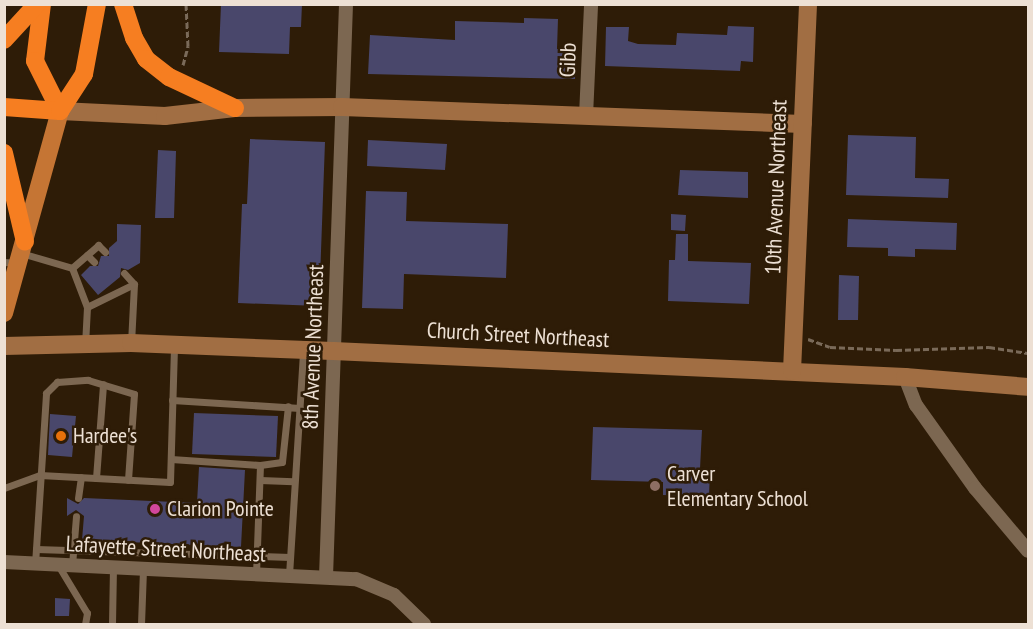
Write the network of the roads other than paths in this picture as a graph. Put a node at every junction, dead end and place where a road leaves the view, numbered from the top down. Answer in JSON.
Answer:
{"nodes":[{"id":1,"x":37,"y":4,"type":"edge"},
{"id":2,"x":42,"y":4,"type":"edge"},
{"id":3,"x":97,"y":4,"type":"edge"},
{"id":4,"x":123,"y":4,"type":"edge"},
{"id":5,"x":346,"y":4,"type":"edge"},
{"id":6,"x":591,"y":4,"type":"edge"},
{"id":7,"x":808,"y":4,"type":"edge"},
{"id":8,"x":4,"y":40,"type":"edge"},
{"id":9,"x":4,"y":107,"type":"edge"},
{"id":10,"x":342,"y":107,"type":"junction"},
{"id":11,"x":235,"y":108,"type":"junction"},
{"id":12,"x":60,"y":111,"type":"junction"},
{"id":13,"x":586,"y":116,"type":"junction"},
{"id":14,"x":803,"y":124,"type":"junction"},
{"id":15,"x":4,"y":153,"type":"edge"},
{"id":16,"x":9,"y":191,"type":"edge"},
{"id":17,"x":105,"y":252,"type":"dead end"},
{"id":18,"x":17,"y":255,"type":"edge"},
{"id":19,"x":87,"y":255,"type":"junction"},
{"id":20,"x":94,"y":262,"type":"dead end"},
{"id":21,"x":72,"y":268,"type":"junction"},
{"id":22,"x":124,"y":273,"type":"dead end"},
{"id":23,"x":114,"y":284,"type":"dead end"},
{"id":24,"x":134,"y":284,"type":"junction"},
{"id":25,"x":120,"y":291,"type":"junction"},
{"id":26,"x":87,"y":307,"type":"junction"},
{"id":27,"x":4,"y":313,"type":"edge"},
{"id":28,"x":85,"y":342,"type":"junction"},
{"id":29,"x":131,"y":343,"type":"junction"},
{"id":30,"x":4,"y":346,"type":"edge"},
{"id":31,"x":174,"y":346,"type":"junction"},
{"id":32,"x":303,"y":350,"type":"junction"},
{"id":33,"x":333,"y":351,"type":"junction"},
{"id":34,"x":792,"y":371,"type":"junction"},
{"id":35,"x":905,"y":376,"type":"junction"},
{"id":36,"x":103,"y":384,"type":"junction"},
{"id":37,"x":1029,"y":387,"type":"edge"},
{"id":38,"x":172,"y":400,"type":"junction"},
{"id":39,"x":288,"y":406,"type":"junction"},
{"id":40,"x":300,"y":408,"type":"junction"},
{"id":41,"x":171,"y":459,"type":"junction"},
{"id":42,"x":260,"y":465,"type":"junction"},
{"id":43,"x":40,"y":475,"type":"junction"},
{"id":44,"x":81,"y":477,"type":"junction"},
{"id":45,"x":96,"y":478,"type":"junction"},
{"id":46,"x":128,"y":480,"type":"junction"},
{"id":47,"x":260,"y":480,"type":"junction"},
{"id":48,"x":293,"y":480,"type":"junction"},
{"id":49,"x":4,"y":488,"type":"edge"},
{"id":50,"x":78,"y":498,"type":"dead end"},
{"id":51,"x":76,"y":516,"type":"dead end"},
{"id":52,"x":36,"y":549,"type":"junction"},
{"id":53,"x":74,"y":550,"type":"junction"},
{"id":54,"x":1029,"y":551,"type":"edge"},
{"id":55,"x":256,"y":556,"type":"junction"},
{"id":56,"x":290,"y":558,"type":"junction"},
{"id":57,"x":4,"y":562,"type":"edge"},
{"id":58,"x":35,"y":564,"type":"junction"},
{"id":59,"x":65,"y":565,"type":"junction"},
{"id":60,"x":113,"y":567,"type":"junction"},
{"id":61,"x":143,"y":568,"type":"junction"},
{"id":62,"x":256,"y":574,"type":"junction"},
{"id":63,"x":289,"y":575,"type":"junction"},
{"id":64,"x":326,"y":577,"type":"junction"},
{"id":65,"x":85,"y":624,"type":"edge"},
{"id":66,"x":112,"y":624,"type":"edge"},
{"id":67,"x":141,"y":624,"type":"edge"},
{"id":68,"x":422,"y":624,"type":"edge"}],
"edges":[{"from":1,"to":8,"type":"highway"},
{"from":2,"to":12,"type":"highway"},
{"from":3,"to":12,"type":"highway"},
{"from":4,"to":11,"type":"highway"},
{"from":5,"to":10,"type":"street","name":"8th Avenue Northeast"},
{"from":6,"to":13,"type":"street","name":"Gibb"},
{"from":7,"to":14,"type":"street","name":"10th Avenue Northeast"},
{"from":9,"to":12,"type":"highway"},
{"from":10,"to":11,"type":"street"},
{"from":10,"to":13,"type":"street"},
{"from":10,"to":33,"type":"street","name":"8th Avenue Northeast"},
{"from":11,"to":12,"type":"street"},
{"from":12,"to":18,"type":"main road"},
{"from":13,"to":14,"type":"street"},
{"from":14,"to":34,"type":"street","name":"10th Avenue Northeast"},
{"from":15,"to":16,"type":"highway"},
{"from":16,"to":18,"type":"highway"},
{"from":17,"to":19,"type":"lane"},
{"from":18,"to":21,"type":"lane"},
{"from":18,"to":27,"type":"main road"},
{"from":19,"to":20,"type":"lane"},
{"from":19,"to":21,"type":"lane"},
{"from":21,"to":26,"type":"lane"},
{"from":22,"to":24,"type":"lane"},
{"from":23,"to":25,"type":"lane"},
{"from":24,"to":25,"type":"lane"},
{"from":24,"to":29,"type":"lane"},
{"from":25,"to":26,"type":"lane"},
{"from":26,"to":28,"type":"lane"},
{"from":28,"to":29,"type":"street","name":"Church Street Northeast"},
{"from":28,"to":30,"type":"street","name":"Church Street Northeast"},
{"from":29,"to":31,"type":"street","name":"Church Street Northeast"},
{"from":31,"to":32,"type":"street","name":"Church Street Northeast"},
{"from":31,"to":38,"type":"lane"},
{"from":32,"to":33,"type":"street","name":"Church Street Northeast"},
{"from":32,"to":40,"type":"lane"},
{"from":33,"to":34,"type":"street","name":"Church Street Northeast"},
{"from":33,"to":64,"type":"street","name":"8th Avenue Northeast"},
{"from":34,"to":35,"type":"street","name":"Church Street Northeast"},
{"from":35,"to":37,"type":"street","name":"Church Street Northeast"},
{"from":35,"to":54,"type":"street"},
{"from":36,"to":43,"type":"lane"},
{"from":36,"to":45,"type":"lane"},
{"from":36,"to":46,"type":"lane"},
{"from":38,"to":39,"type":"lane"},
{"from":38,"to":41,"type":"lane"},
{"from":39,"to":40,"type":"lane"},
{"from":39,"to":42,"type":"lane"},
{"from":40,"to":48,"type":"lane"},
{"from":41,"to":42,"type":"lane"},
{"from":41,"to":46,"type":"lane"},
{"from":42,"to":47,"type":"lane"},
{"from":43,"to":44,"type":"lane"},
{"from":43,"to":49,"type":"lane"},
{"from":43,"to":52,"type":"lane"},
{"from":44,"to":45,"type":"lane"},
{"from":44,"to":50,"type":"lane"},
{"from":45,"to":46,"type":"lane"},
{"from":47,"to":48,"type":"lane"},
{"from":47,"to":55,"type":"lane"},
{"from":48,"to":56,"type":"lane"},
{"from":51,"to":53,"type":"lane"},
{"from":52,"to":53,"type":"lane"},
{"from":52,"to":58,"type":"lane"},
{"from":53,"to":55,"type":"lane"},
{"from":53,"to":59,"type":"lane"},
{"from":55,"to":56,"type":"lane"},
{"from":55,"to":62,"type":"lane"},
{"from":56,"to":63,"type":"lane"},
{"from":57,"to":58,"type":"street","name":"Lafayette Street Northeast"},
{"from":58,"to":59,"type":"street","name":"Lafayette Street Northeast"},
{"from":59,"to":60,"type":"street","name":"Lafayette Street Northeast"},
{"from":59,"to":65,"type":"lane"},
{"from":60,"to":61,"type":"street","name":"Lafayette Street Northeast"},
{"from":60,"to":66,"type":"lane"},
{"from":61,"to":62,"type":"street","name":"Lafayette Street Northeast"},
{"from":61,"to":67,"type":"lane"},
{"from":62,"to":63,"type":"street","name":"Lafayette Street Northeast"},
{"from":63,"to":64,"type":"street","name":"Lafayette Street Northeast"},
{"from":64,"to":68,"type":"street"}]}
